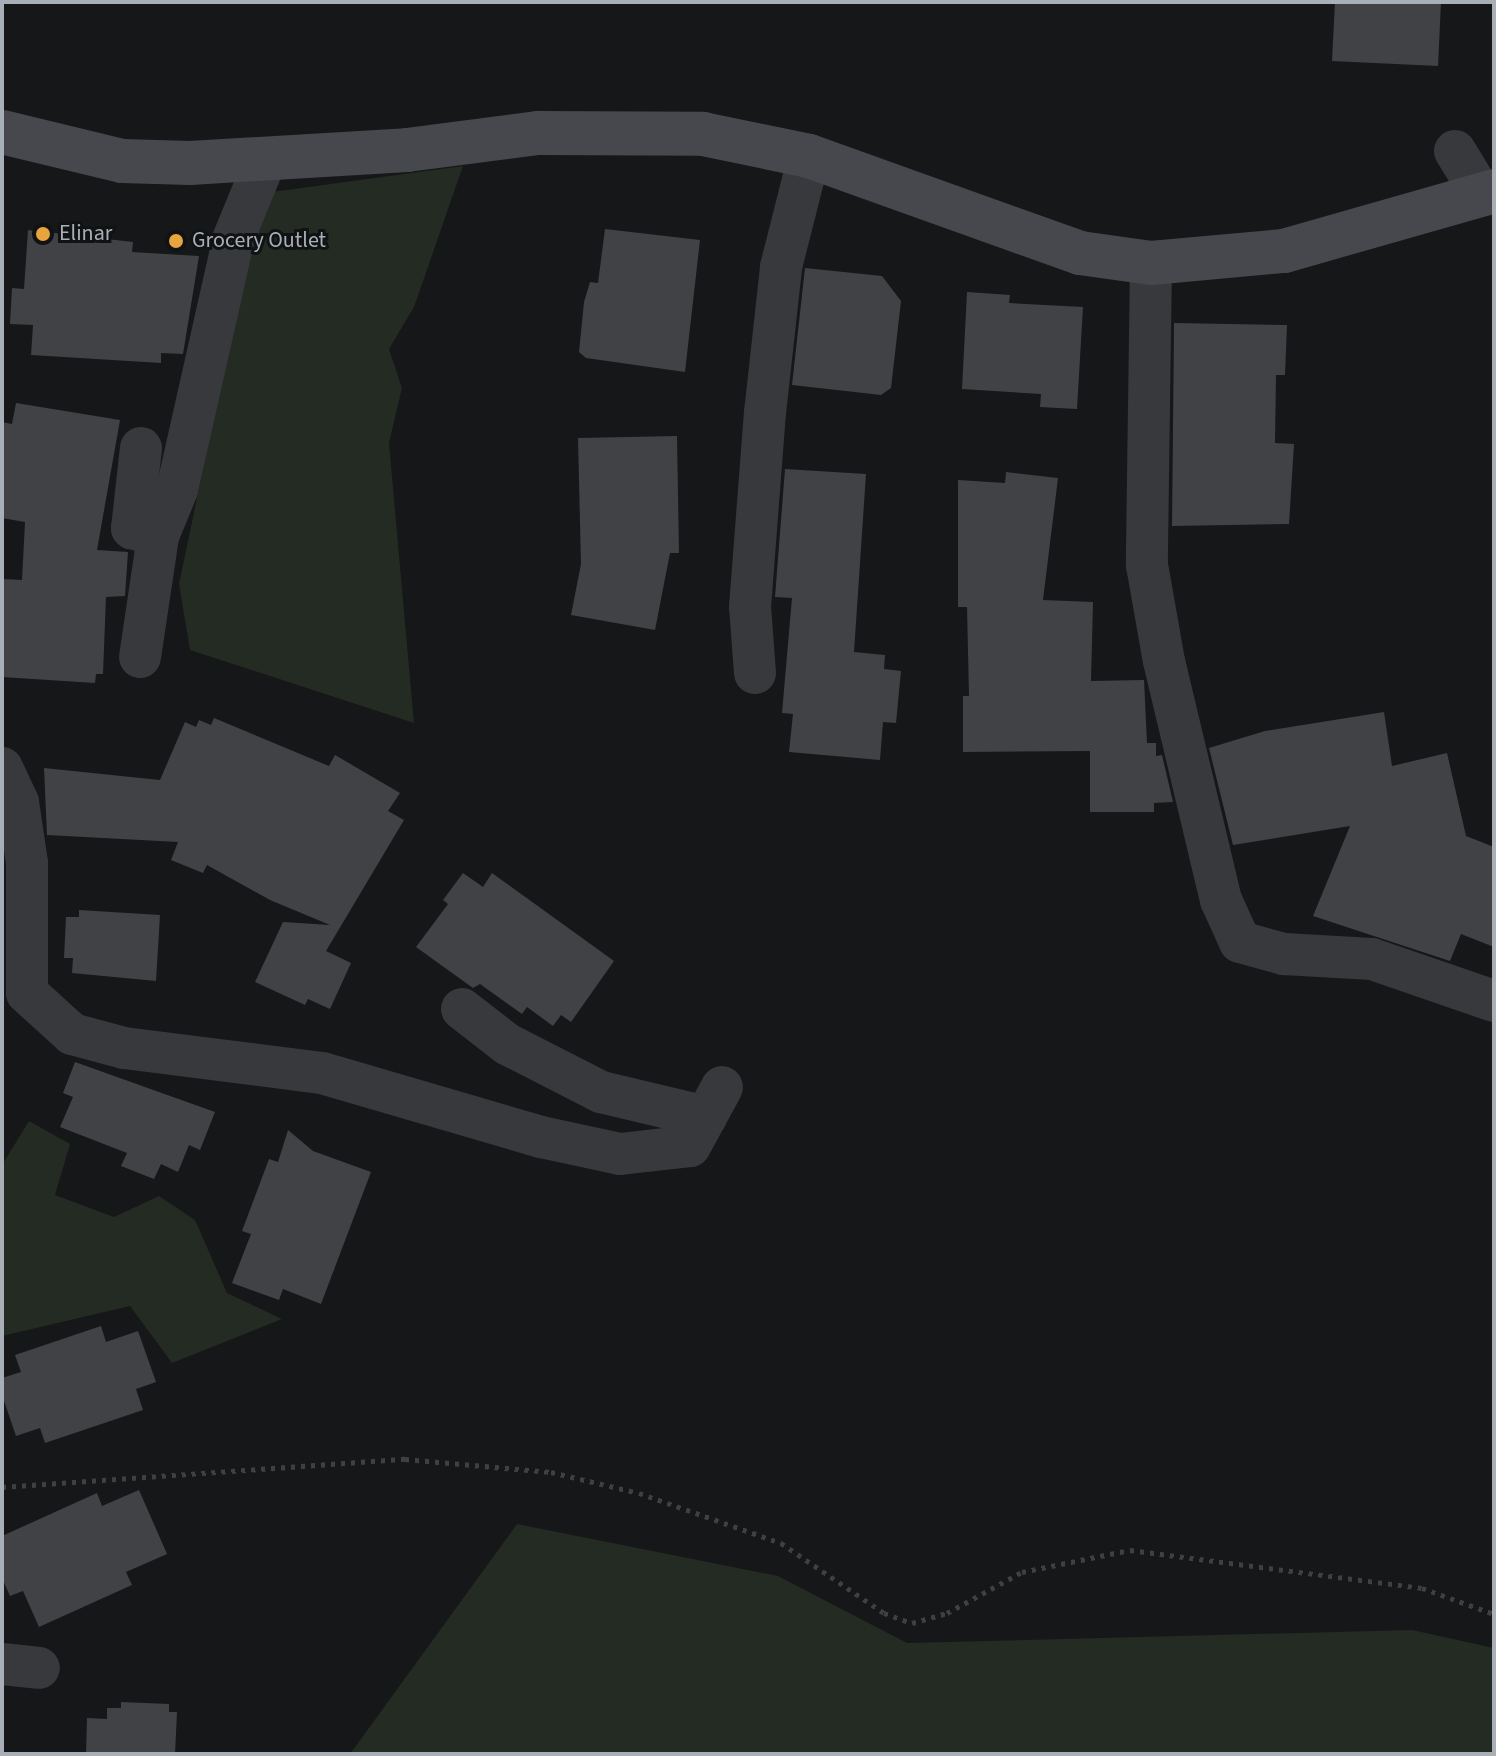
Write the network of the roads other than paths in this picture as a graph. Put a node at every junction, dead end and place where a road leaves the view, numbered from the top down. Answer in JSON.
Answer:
{"nodes":[{"id":1,"x":3,"y":136,"type":"edge"},
{"id":2,"x":1455,"y":151,"type":"dead end"},
{"id":3,"x":809,"y":156,"type":"junction"},
{"id":4,"x":266,"y":159,"type":"junction"},
{"id":5,"x":1488,"y":193,"type":"edge"},
{"id":6,"x":1151,"y":263,"type":"junction"},
{"id":7,"x":141,"y":448,"type":"dead end"},
{"id":8,"x":158,"y":536,"type":"junction"},
{"id":9,"x":140,"y":657,"type":"dead end"},
{"id":10,"x":755,"y":673,"type":"dead end"},
{"id":11,"x":2,"y":768,"type":"edge"},
{"id":12,"x":12,"y":830,"type":"edge"},
{"id":13,"x":1494,"y":1001,"type":"edge"},
{"id":14,"x":462,"y":1009,"type":"dead end"}],
"edges":[{"from":1,"to":4,"type":"main road"},
{"from":2,"to":5,"type":"street"},
{"from":3,"to":4,"type":"main road"},
{"from":3,"to":6,"type":"main road"},
{"from":3,"to":10,"type":"street"},
{"from":4,"to":8,"type":"street"},
{"from":5,"to":6,"type":"main road"},
{"from":6,"to":13,"type":"street"},
{"from":7,"to":8,"type":"street"},
{"from":8,"to":9,"type":"street"},
{"from":11,"to":12,"type":"street"},
{"from":12,"to":14,"type":"street"}]}
